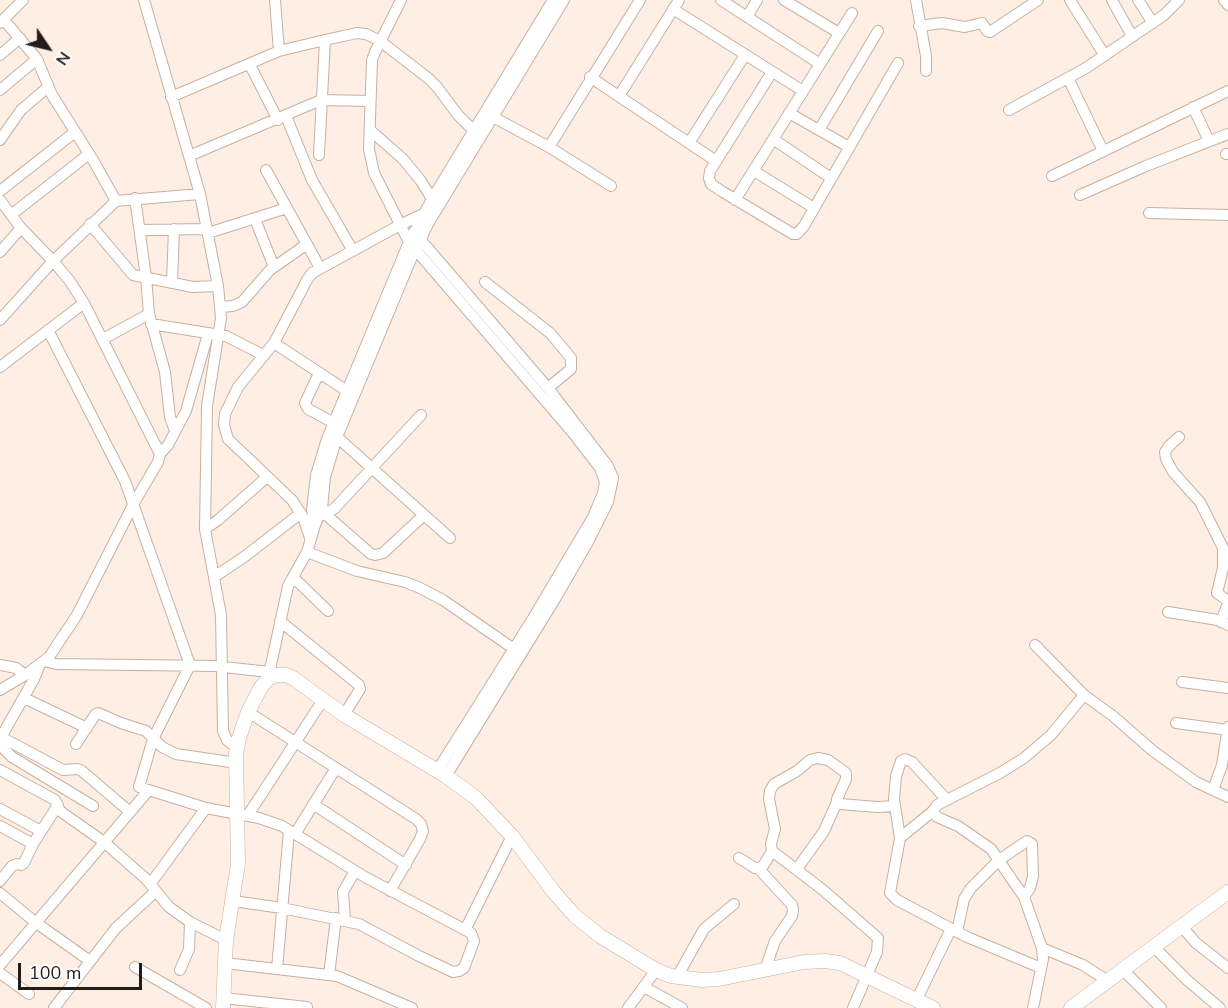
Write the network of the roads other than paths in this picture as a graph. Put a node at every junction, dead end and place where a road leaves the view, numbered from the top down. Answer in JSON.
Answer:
{"nodes":[{"id":1,"x":23,"y":0,"type":"edge"},
{"id":2,"x":144,"y":0,"type":"edge"},
{"id":3,"x":274,"y":0,"type":"edge"},
{"id":4,"x":401,"y":0,"type":"edge"},
{"id":5,"x":553,"y":0,"type":"edge"},
{"id":6,"x":564,"y":0,"type":"edge"},
{"id":7,"x":640,"y":0,"type":"edge"},
{"id":8,"x":721,"y":0,"type":"edge"},
{"id":9,"x":757,"y":0,"type":"edge"},
{"id":10,"x":784,"y":0,"type":"edge"},
{"id":11,"x":915,"y":0,"type":"edge"},
{"id":12,"x":1038,"y":0,"type":"edge"},
{"id":13,"x":1070,"y":0,"type":"edge"},
{"id":14,"x":1112,"y":0,"type":"edge"},
{"id":15,"x":1138,"y":0,"type":"edge"},
{"id":16,"x":1179,"y":0,"type":"edge"},
{"id":17,"x":1224,"y":0,"type":"edge"},
{"id":18,"x":676,"y":4,"type":"edge"},
{"id":19,"x":1228,"y":4,"type":"edge"},
{"id":20,"x":852,"y":13,"type":"dead end"},
{"id":21,"x":747,"y":17,"type":"junction"},
{"id":22,"x":2,"y":22,"type":"edge"},
{"id":23,"x":1153,"y":23,"type":"junction"},
{"id":24,"x":919,"y":26,"type":"junction"},
{"id":25,"x":878,"y":31,"type":"dead end"},
{"id":26,"x":840,"y":33,"type":"junction"},
{"id":27,"x":1132,"y":36,"type":"junction"},
{"id":28,"x":20,"y":38,"type":"junction"},
{"id":29,"x":325,"y":40,"type":"junction"},
{"id":30,"x":380,"y":41,"type":"junction"},
{"id":31,"x":279,"y":51,"type":"junction"},
{"id":32,"x":0,"y":55,"type":"edge"},
{"id":33,"x":745,"y":55,"type":"junction"},
{"id":34,"x":1104,"y":56,"type":"junction"},
{"id":35,"x":37,"y":59,"type":"junction"},
{"id":36,"x":898,"y":63,"type":"dead end"},
{"id":37,"x":820,"y":64,"type":"junction"},
{"id":38,"x":250,"y":65,"type":"junction"},
{"id":39,"x":926,"y":71,"type":"dead end"},
{"id":40,"x":772,"y":72,"type":"junction"},
{"id":41,"x":590,"y":77,"type":"junction"},
{"id":42,"x":1068,"y":78,"type":"junction"},
{"id":43,"x":48,"y":87,"type":"junction"},
{"id":44,"x":0,"y":90,"type":"edge"},
{"id":45,"x":803,"y":91,"type":"junction"},
{"id":46,"x":1228,"y":91,"type":"edge"},
{"id":47,"x":619,"y":96,"type":"junction"},
{"id":48,"x":171,"y":97,"type":"junction"},
{"id":49,"x":321,"y":100,"type":"junction"},
{"id":50,"x":370,"y":101,"type":"junction"},
{"id":51,"x":1193,"y":107,"type":"junction"},
{"id":52,"x":1009,"y":110,"type":"dead end"},
{"id":53,"x":789,"y":113,"type":"junction"},
{"id":54,"x":493,"y":117,"type":"junction"},
{"id":55,"x":282,"y":118,"type":"junction"},
{"id":56,"x":370,"y":130,"type":"junction"},
{"id":57,"x":473,"y":130,"type":"junction"},
{"id":58,"x":819,"y":130,"type":"junction"},
{"id":59,"x":75,"y":132,"type":"junction"},
{"id":60,"x":1228,"y":134,"type":"edge"},
{"id":61,"x":773,"y":139,"type":"junction"},
{"id":62,"x":0,"y":140,"type":"edge"},
{"id":63,"x":1209,"y":141,"type":"junction"},
{"id":64,"x":689,"y":143,"type":"junction"},
{"id":65,"x":549,"y":147,"type":"junction"},
{"id":66,"x":849,"y":147,"type":"junction"},
{"id":67,"x":1103,"y":151,"type":"junction"},
{"id":68,"x":89,"y":154,"type":"junction"},
{"id":69,"x":320,"y":155,"type":"dead end"},
{"id":70,"x":189,"y":156,"type":"junction"},
{"id":71,"x":716,"y":161,"type":"junction"},
{"id":72,"x":266,"y":170,"type":"dead end"},
{"id":73,"x":754,"y":171,"type":"junction"},
{"id":74,"x":1052,"y":176,"type":"dead end"},
{"id":75,"x":831,"y":178,"type":"junction"},
{"id":76,"x":611,"y":186,"type":"dead end"},
{"id":77,"x":0,"y":191,"type":"edge"},
{"id":78,"x":200,"y":194,"type":"junction"},
{"id":79,"x":1080,"y":195,"type":"dead end"},
{"id":80,"x":135,"y":198,"type":"junction"},
{"id":81,"x":432,"y":199,"type":"junction"},
{"id":82,"x":0,"y":200,"type":"edge"},
{"id":83,"x":735,"y":200,"type":"junction"},
{"id":84,"x":116,"y":201,"type":"junction"},
{"id":85,"x":287,"y":208,"type":"junction"},
{"id":86,"x":814,"y":208,"type":"junction"},
{"id":87,"x":1149,"y":213,"type":"dead end"},
{"id":88,"x":424,"y":214,"type":"junction"},
{"id":89,"x":1228,"y":214,"type":"edge"},
{"id":90,"x":11,"y":215,"type":"junction"},
{"id":91,"x":255,"y":219,"type":"junction"},
{"id":92,"x":90,"y":225,"type":"junction"},
{"id":93,"x":400,"y":225,"type":"junction"},
{"id":94,"x":21,"y":228,"type":"junction"},
{"id":95,"x":174,"y":229,"type":"junction"},
{"id":96,"x":140,"y":230,"type":"junction"},
{"id":97,"x":207,"y":231,"type":"junction"},
{"id":98,"x":415,"y":241,"type":"junction"},
{"id":99,"x":307,"y":244,"type":"junction"},
{"id":100,"x":353,"y":251,"type":"junction"},
{"id":101,"x":0,"y":252,"type":"edge"},
{"id":102,"x":53,"y":261,"type":"junction"},
{"id":103,"x":274,"y":267,"type":"junction"},
{"id":104,"x":320,"y":268,"type":"junction"},
{"id":105,"x":146,"y":277,"type":"junction"},
{"id":106,"x":485,"y":282,"type":"dead end"},
{"id":107,"x":172,"y":283,"type":"junction"},
{"id":108,"x":218,"y":286,"type":"junction"},
{"id":109,"x":84,"y":303,"type":"junction"},
{"id":110,"x":220,"y":307,"type":"junction"},
{"id":111,"x":150,"y":319,"type":"junction"},
{"id":112,"x":0,"y":320,"type":"edge"},
{"id":113,"x":48,"y":330,"type":"junction"},
{"id":114,"x":214,"y":334,"type":"junction"},
{"id":115,"x":103,"y":339,"type":"junction"},
{"id":116,"x":274,"y":343,"type":"junction"},
{"id":117,"x":263,"y":355,"type":"junction"},
{"id":118,"x":0,"y":367,"type":"edge"},
{"id":119,"x":319,"y":373,"type":"junction"},
{"id":120,"x":548,"y":388,"type":"junction"},
{"id":121,"x":347,"y":391,"type":"junction"},
{"id":122,"x":421,"y":415,"type":"dead end"},
{"id":123,"x":334,"y":423,"type":"junction"},
{"id":124,"x":175,"y":431,"type":"junction"},
{"id":125,"x":337,"y":437,"type":"junction"},
{"id":126,"x":1179,"y":437,"type":"dead end"},
{"id":127,"x":160,"y":454,"type":"junction"},
{"id":128,"x":371,"y":469,"type":"junction"},
{"id":129,"x":267,"y":477,"type":"junction"},
{"id":130,"x":134,"y":503,"type":"junction"},
{"id":131,"x":301,"y":513,"type":"junction"},
{"id":132,"x":423,"y":516,"type":"junction"},
{"id":133,"x":319,"y":519,"type":"junction"},
{"id":134,"x":205,"y":529,"type":"junction"},
{"id":135,"x":310,"y":538,"type":"junction"},
{"id":136,"x":450,"y":538,"type":"dead end"},
{"id":137,"x":308,"y":552,"type":"junction"},
{"id":138,"x":214,"y":577,"type":"junction"},
{"id":139,"x":293,"y":577,"type":"junction"},
{"id":140,"x":1228,"y":602,"type":"edge"},
{"id":141,"x":328,"y":611,"type":"dead end"},
{"id":142,"x":1168,"y":612,"type":"dead end"},
{"id":143,"x":280,"y":621,"type":"junction"},
{"id":144,"x":1224,"y":623,"type":"edge"},
{"id":145,"x":1035,"y":645,"type":"dead end"},
{"id":146,"x":514,"y":649,"type":"junction"},
{"id":147,"x":42,"y":662,"type":"junction"},
{"id":148,"x":0,"y":665,"type":"edge"},
{"id":149,"x":190,"y":665,"type":"junction"},
{"id":150,"x":223,"y":666,"type":"junction"},
{"id":151,"x":25,"y":675,"type":"junction"},
{"id":152,"x":269,"y":675,"type":"junction"},
{"id":153,"x":1182,"y":682,"type":"dead end"},
{"id":154,"x":1228,"y":688,"type":"edge"},
{"id":155,"x":0,"y":690,"type":"edge"},
{"id":156,"x":1084,"y":695,"type":"junction"},
{"id":157,"x":24,"y":698,"type":"junction"},
{"id":158,"x":323,"y":700,"type":"junction"},
{"id":159,"x":248,"y":712,"type":"junction"},
{"id":160,"x":344,"y":716,"type":"junction"},
{"id":161,"x":1176,"y":723,"type":"dead end"},
{"id":162,"x":87,"y":728,"type":"junction"},
{"id":163,"x":1228,"y":729,"type":"edge"},
{"id":164,"x":153,"y":739,"type":"junction"},
{"id":165,"x":295,"y":743,"type":"junction"},
{"id":166,"x":76,"y":744,"type":"dead end"},
{"id":167,"x":1,"y":747,"type":"edge"},
{"id":168,"x":237,"y":748,"type":"junction"},
{"id":169,"x":237,"y":763,"type":"junction"},
{"id":170,"x":336,"y":768,"type":"junction"},
{"id":171,"x":0,"y":770,"type":"edge"},
{"id":172,"x":442,"y":773,"type":"junction"},
{"id":173,"x":1213,"y":790,"type":"junction"},
{"id":174,"x":148,"y":791,"type":"junction"},
{"id":175,"x":1228,"y":797,"type":"edge"},
{"id":176,"x":947,"y":800,"type":"junction"},
{"id":177,"x":837,"y":802,"type":"junction"},
{"id":178,"x":313,"y":804,"type":"junction"},
{"id":179,"x":58,"y":805,"type":"junction"},
{"id":180,"x":93,"y":806,"type":"dead end"},
{"id":181,"x":894,"y":806,"type":"junction"},
{"id":182,"x":206,"y":808,"type":"junction"},
{"id":183,"x":0,"y":809,"type":"edge"},
{"id":184,"x":933,"y":811,"type":"junction"},
{"id":185,"x":130,"y":812,"type":"junction"},
{"id":186,"x":243,"y":814,"type":"junction"},
{"id":187,"x":0,"y":826,"type":"edge"},
{"id":188,"x":41,"y":831,"type":"junction"},
{"id":189,"x":292,"y":832,"type":"junction"},
{"id":190,"x":512,"y":836,"type":"junction"},
{"id":191,"x":900,"y":838,"type":"junction"},
{"id":192,"x":33,"y":843,"type":"junction"},
{"id":193,"x":104,"y":843,"type":"junction"},
{"id":194,"x":772,"y":851,"type":"junction"},
{"id":195,"x":739,"y":858,"type":"dead end"},
{"id":196,"x":999,"y":860,"type":"junction"},
{"id":197,"x":405,"y":864,"type":"junction"},
{"id":198,"x":758,"y":868,"type":"junction"},
{"id":199,"x":797,"y":869,"type":"junction"},
{"id":200,"x":355,"y":871,"type":"junction"},
{"id":201,"x":0,"y":880,"type":"edge"},
{"id":202,"x":154,"y":887,"type":"junction"},
{"id":203,"x":390,"y":891,"type":"junction"},
{"id":204,"x":1228,"y":892,"type":"edge"},
{"id":205,"x":0,"y":893,"type":"edge"},
{"id":206,"x":1024,"y":897,"type":"junction"},
{"id":207,"x":233,"y":901,"type":"junction"},
{"id":208,"x":734,"y":904,"type":"dead end"},
{"id":209,"x":282,"y":908,"type":"junction"},
{"id":210,"x":341,"y":919,"type":"junction"},
{"id":211,"x":35,"y":922,"type":"junction"},
{"id":212,"x":190,"y":922,"type":"junction"},
{"id":213,"x":1182,"y":927,"type":"junction"},
{"id":214,"x":465,"y":930,"type":"junction"},
{"id":215,"x":954,"y":930,"type":"junction"},
{"id":216,"x":226,"y":940,"type":"junction"},
{"id":217,"x":1042,"y":948,"type":"junction"},
{"id":218,"x":1155,"y":948,"type":"junction"},
{"id":219,"x":90,"y":961,"type":"junction"},
{"id":220,"x":225,"y":963,"type":"junction"},
{"id":221,"x":0,"y":965,"type":"edge"},
{"id":222,"x":135,"y":967,"type":"dead end"},
{"id":223,"x":1041,"y":968,"type":"junction"},
{"id":224,"x":1228,"y":968,"type":"edge"},
{"id":225,"x":277,"y":969,"type":"junction"},
{"id":226,"x":180,"y":970,"type":"dead end"},
{"id":227,"x":656,"y":970,"type":"junction"},
{"id":228,"x":765,"y":970,"type":"junction"},
{"id":229,"x":1123,"y":970,"type":"junction"},
{"id":230,"x":0,"y":973,"type":"edge"},
{"id":231,"x":329,"y":975,"type":"junction"},
{"id":232,"x":867,"y":975,"type":"junction"},
{"id":233,"x":677,"y":977,"type":"junction"},
{"id":234,"x":1108,"y":981,"type":"junction"},
{"id":235,"x":644,"y":987,"type":"junction"},
{"id":236,"x":29,"y":994,"type":"dead end"},
{"id":237,"x":916,"y":1001,"type":"junction"},
{"id":238,"x":223,"y":1003,"type":"edge"},
{"id":239,"x":278,"y":1006,"type":"edge"},
{"id":240,"x":307,"y":1007,"type":"edge"},
{"id":241,"x":54,"y":1008,"type":"edge"},
{"id":242,"x":206,"y":1008,"type":"edge"},
{"id":243,"x":412,"y":1008,"type":"edge"},
{"id":244,"x":628,"y":1008,"type":"edge"},
{"id":245,"x":680,"y":1008,"type":"edge"},
{"id":246,"x":853,"y":1008,"type":"edge"},
{"id":247,"x":933,"y":1008,"type":"edge"},
{"id":248,"x":1033,"y":1008,"type":"edge"},
{"id":249,"x":1071,"y":1008,"type":"edge"},
{"id":250,"x":1161,"y":1008,"type":"edge"},
{"id":251,"x":1220,"y":1008,"type":"edge"}],
"edges":[{"from":1,"to":22,"type":"street"},
{"from":2,"to":48,"type":"street"},
{"from":3,"to":31,"type":"street"},
{"from":4,"to":30,"type":"street"},
{"from":5,"to":57,"type":"street"},
{"from":6,"to":54,"type":"street"},
{"from":7,"to":41,"type":"street"},
{"from":8,"to":21,"type":"street"},
{"from":9,"to":21,"type":"street"},
{"from":10,"to":26,"type":"street"},
{"from":11,"to":24,"type":"street"},
{"from":12,"to":24,"type":"street"},
{"from":13,"to":34,"type":"street"},
{"from":14,"to":27,"type":"street"},
{"from":15,"to":23,"type":"street"},
{"from":16,"to":23,"type":"street"},
{"from":17,"to":19,"type":"street"},
{"from":18,"to":33,"type":"street"},
{"from":18,"to":47,"type":"street"},
{"from":20,"to":26,"type":"street"},
{"from":21,"to":37,"type":"street"},
{"from":22,"to":28,"type":"street"},
{"from":23,"to":27,"type":"street"},
{"from":24,"to":39,"type":"street"},
{"from":25,"to":58,"type":"street"},
{"from":26,"to":37,"type":"street"},
{"from":27,"to":34,"type":"street"},
{"from":28,"to":32,"type":"street"},
{"from":28,"to":35,"type":"street"},
{"from":29,"to":30,"type":"street"},
{"from":29,"to":31,"type":"street"},
{"from":29,"to":49,"type":"street"},
{"from":30,"to":50,"type":"street"},
{"from":30,"to":57,"type":"street"},
{"from":31,"to":38,"type":"street"},
{"from":33,"to":40,"type":"street"},
{"from":33,"to":64,"type":"street"},
{"from":34,"to":42,"type":"street"},
{"from":35,"to":43,"type":"street"},
{"from":35,"to":44,"type":"street"},
{"from":36,"to":66,"type":"street"},
{"from":37,"to":45,"type":"street"},
{"from":38,"to":48,"type":"street"},
{"from":38,"to":55,"type":"street"},
{"from":40,"to":45,"type":"street"},
{"from":40,"to":71,"type":"street"},
{"from":41,"to":47,"type":"street"},
{"from":41,"to":65,"type":"street"},
{"from":42,"to":52,"type":"street"},
{"from":42,"to":67,"type":"street"},
{"from":43,"to":59,"type":"street"},
{"from":43,"to":62,"type":"street"},
{"from":45,"to":53,"type":"street"},
{"from":46,"to":51,"type":"street"},
{"from":47,"to":64,"type":"street"},
{"from":48,"to":70,"type":"street"},
{"from":49,"to":50,"type":"street"},
{"from":49,"to":55,"type":"street"},
{"from":49,"to":69,"type":"street"},
{"from":50,"to":56,"type":"street"},
{"from":51,"to":63,"type":"street"},
{"from":51,"to":67,"type":"street"},
{"from":53,"to":58,"type":"street"},
{"from":53,"to":61,"type":"street"},
{"from":54,"to":65,"type":"street"},
{"from":54,"to":98,"type":"street"},
{"from":55,"to":70,"type":"street"},
{"from":55,"to":100,"type":"street"},
{"from":56,"to":81,"type":"street"},
{"from":56,"to":93,"type":"street"},
{"from":57,"to":81,"type":"street"},
{"from":58,"to":66,"type":"street"},
{"from":59,"to":68,"type":"street"},
{"from":59,"to":77,"type":"street"},
{"from":60,"to":63,"type":"street"},
{"from":61,"to":73,"type":"street"},
{"from":61,"to":75,"type":"street"},
{"from":63,"to":79,"type":"street"},
{"from":64,"to":71,"type":"street"},
{"from":65,"to":76,"type":"street"},
{"from":66,"to":75,"type":"street"},
{"from":67,"to":74,"type":"street"},
{"from":68,"to":84,"type":"street"},
{"from":68,"to":90,"type":"street"},
{"from":70,"to":78,"type":"street"},
{"from":71,"to":83,"type":"street"},
{"from":72,"to":85,"type":"street"},
{"from":73,"to":83,"type":"street"},
{"from":73,"to":86,"type":"street"},
{"from":75,"to":86,"type":"street"},
{"from":78,"to":80,"type":"street"},
{"from":78,"to":97,"type":"street"},
{"from":80,"to":84,"type":"street"},
{"from":80,"to":96,"type":"street"},
{"from":81,"to":88,"type":"street"},
{"from":82,"to":90,"type":"street"},
{"from":83,"to":86,"type":"street"},
{"from":84,"to":92,"type":"street"},
{"from":85,"to":91,"type":"street"},
{"from":85,"to":99,"type":"street"},
{"from":87,"to":89,"type":"street"},
{"from":88,"to":93,"type":"street"},
{"from":88,"to":98,"type":"street"},
{"from":90,"to":94,"type":"street"},
{"from":91,"to":97,"type":"street"},
{"from":91,"to":103,"type":"street"},
{"from":92,"to":102,"type":"street"},
{"from":92,"to":105,"type":"street"},
{"from":93,"to":98,"type":"street"},
{"from":93,"to":100,"type":"street"},
{"from":94,"to":101,"type":"street"},
{"from":94,"to":102,"type":"street"},
{"from":95,"to":96,"type":"street"},
{"from":95,"to":97,"type":"street"},
{"from":95,"to":107,"type":"street"},
{"from":96,"to":105,"type":"street"},
{"from":97,"to":108,"type":"street"},
{"from":98,"to":120,"type":"street"},
{"from":98,"to":121,"type":"street"},
{"from":98,"to":125,"type":"street"},
{"from":98,"to":146,"type":"street"},
{"from":99,"to":103,"type":"street"},
{"from":99,"to":104,"type":"street"},
{"from":100,"to":104,"type":"street"},
{"from":102,"to":109,"type":"street"},
{"from":102,"to":112,"type":"street"},
{"from":103,"to":110,"type":"street"},
{"from":104,"to":116,"type":"street"},
{"from":105,"to":107,"type":"street"},
{"from":105,"to":111,"type":"street"},
{"from":106,"to":120,"type":"street"},
{"from":107,"to":108,"type":"street"},
{"from":108,"to":110,"type":"street"},
{"from":109,"to":113,"type":"street"},
{"from":109,"to":115,"type":"street"},
{"from":110,"to":114,"type":"street"},
{"from":111,"to":114,"type":"street"},
{"from":111,"to":115,"type":"street"},
{"from":111,"to":124,"type":"street"},
{"from":113,"to":118,"type":"street"},
{"from":113,"to":130,"type":"street"},
{"from":114,"to":117,"type":"street"},
{"from":114,"to":124,"type":"street"},
{"from":114,"to":134,"type":"street"},
{"from":115,"to":127,"type":"street"},
{"from":116,"to":117,"type":"street"},
{"from":116,"to":119,"type":"street"},
{"from":117,"to":129,"type":"street"},
{"from":119,"to":121,"type":"street"},
{"from":119,"to":123,"type":"street"},
{"from":120,"to":172,"type":"street"},
{"from":121,"to":123,"type":"street"},
{"from":122,"to":128,"type":"street"},
{"from":123,"to":133,"type":"street"},
{"from":124,"to":127,"type":"street"},
{"from":125,"to":128,"type":"street"},
{"from":125,"to":133,"type":"street"},
{"from":126,"to":140,"type":"street"},
{"from":127,"to":130,"type":"street"},
{"from":128,"to":132,"type":"street"},
{"from":128,"to":133,"type":"street"},
{"from":129,"to":131,"type":"street"},
{"from":129,"to":134,"type":"street"},
{"from":130,"to":147,"type":"street"},
{"from":130,"to":149,"type":"street"},
{"from":131,"to":135,"type":"street"},
{"from":131,"to":138,"type":"street"},
{"from":132,"to":133,"type":"street"},
{"from":132,"to":136,"type":"street"},
{"from":133,"to":135,"type":"street"},
{"from":134,"to":138,"type":"street"},
{"from":135,"to":137,"type":"street"},
{"from":137,"to":139,"type":"street"},
{"from":137,"to":146,"type":"street"},
{"from":138,"to":150,"type":"street"},
{"from":139,"to":141,"type":"street"},
{"from":139,"to":143,"type":"street"},
{"from":140,"to":144,"type":"street"},
{"from":142,"to":144,"type":"street"},
{"from":143,"to":152,"type":"street"},
{"from":143,"to":160,"type":"street"},
{"from":145,"to":156,"type":"street"},
{"from":146,"to":172,"type":"street"},
{"from":147,"to":149,"type":"street"},
{"from":147,"to":151,"type":"street"},
{"from":147,"to":157,"type":"street"},
{"from":148,"to":151,"type":"street"},
{"from":149,"to":150,"type":"street"},
{"from":149,"to":164,"type":"street"},
{"from":150,"to":152,"type":"street"},
{"from":150,"to":168,"type":"street"},
{"from":151,"to":155,"type":"street"},
{"from":152,"to":158,"type":"street"},
{"from":152,"to":159,"type":"street"},
{"from":153,"to":154,"type":"street"},
{"from":156,"to":173,"type":"street"},
{"from":156,"to":176,"type":"street"},
{"from":157,"to":162,"type":"street"},
{"from":157,"to":167,"type":"street"},
{"from":158,"to":160,"type":"street"},
{"from":158,"to":165,"type":"street"},
{"from":159,"to":165,"type":"street"},
{"from":159,"to":168,"type":"street"},
{"from":160,"to":172,"type":"street"},
{"from":161,"to":163,"type":"street"},
{"from":162,"to":164,"type":"street"},
{"from":162,"to":166,"type":"street"},
{"from":163,"to":173,"type":"street"},
{"from":164,"to":169,"type":"street"},
{"from":164,"to":174,"type":"street"},
{"from":165,"to":170,"type":"street"},
{"from":165,"to":186,"type":"street"},
{"from":167,"to":180,"type":"street"},
{"from":167,"to":185,"type":"street"},
{"from":168,"to":169,"type":"street"},
{"from":169,"to":186,"type":"street"},
{"from":170,"to":178,"type":"street"},
{"from":170,"to":197,"type":"street"},
{"from":171,"to":179,"type":"street"},
{"from":172,"to":190,"type":"street"},
{"from":173,"to":175,"type":"street"},
{"from":174,"to":182,"type":"street"},
{"from":174,"to":185,"type":"street"},
{"from":176,"to":181,"type":"street"},
{"from":176,"to":184,"type":"street"},
{"from":177,"to":181,"type":"street"},
{"from":177,"to":194,"type":"street"},
{"from":177,"to":199,"type":"street"},
{"from":178,"to":189,"type":"street"},
{"from":178,"to":197,"type":"street"},
{"from":179,"to":188,"type":"street"},
{"from":179,"to":193,"type":"street"},
{"from":181,"to":191,"type":"street"},
{"from":182,"to":186,"type":"street"},
{"from":182,"to":202,"type":"street"},
{"from":183,"to":188,"type":"street"},
{"from":184,"to":191,"type":"street"},
{"from":184,"to":196,"type":"street"},
{"from":185,"to":193,"type":"street"},
{"from":186,"to":189,"type":"street"},
{"from":186,"to":207,"type":"street"},
{"from":187,"to":192,"type":"street"},
{"from":188,"to":192,"type":"street"},
{"from":189,"to":200,"type":"street"},
{"from":189,"to":209,"type":"street"},
{"from":190,"to":214,"type":"street"},
{"from":190,"to":227,"type":"street"},
{"from":191,"to":215,"type":"street"},
{"from":192,"to":201,"type":"street"},
{"from":193,"to":202,"type":"street"},
{"from":193,"to":211,"type":"street"},
{"from":194,"to":198,"type":"street"},
{"from":194,"to":199,"type":"street"},
{"from":195,"to":198,"type":"street"},
{"from":196,"to":206,"type":"street"},
{"from":196,"to":206,"type":"street"},
{"from":196,"to":215,"type":"street"},
{"from":197,"to":203,"type":"street"},
{"from":198,"to":228,"type":"street"},
{"from":199,"to":232,"type":"street"},
{"from":200,"to":203,"type":"street"},
{"from":200,"to":210,"type":"street"},
{"from":202,"to":212,"type":"street"},
{"from":202,"to":219,"type":"street"},
{"from":203,"to":214,"type":"street"},
{"from":204,"to":213,"type":"street"},
{"from":205,"to":211,"type":"street"},
{"from":206,"to":217,"type":"street"},
{"from":207,"to":209,"type":"street"},
{"from":207,"to":216,"type":"street"},
{"from":208,"to":233,"type":"street"},
{"from":209,"to":210,"type":"street"},
{"from":209,"to":225,"type":"street"},
{"from":210,"to":214,"type":"street"},
{"from":210,"to":231,"type":"street"},
{"from":211,"to":219,"type":"street"},
{"from":211,"to":221,"type":"street"},
{"from":212,"to":216,"type":"street"},
{"from":212,"to":226,"type":"street"},
{"from":213,"to":218,"type":"street"},
{"from":213,"to":224,"type":"street"},
{"from":215,"to":223,"type":"street"},
{"from":215,"to":237,"type":"street"},
{"from":216,"to":220,"type":"street"},
{"from":217,"to":223,"type":"street"},
{"from":217,"to":234,"type":"street"},
{"from":218,"to":229,"type":"street"},
{"from":218,"to":251,"type":"street"},
{"from":219,"to":241,"type":"street"},
{"from":220,"to":225,"type":"street"},
{"from":220,"to":238,"type":"street"},
{"from":222,"to":242,"type":"street"},
{"from":223,"to":248,"type":"street"},
{"from":225,"to":231,"type":"street"},
{"from":227,"to":233,"type":"street"},
{"from":227,"to":235,"type":"street"},
{"from":228,"to":232,"type":"street"},
{"from":228,"to":233,"type":"street"},
{"from":229,"to":234,"type":"street"},
{"from":229,"to":250,"type":"street"},
{"from":230,"to":236,"type":"street"},
{"from":231,"to":243,"type":"street"},
{"from":232,"to":237,"type":"street"},
{"from":232,"to":246,"type":"street"},
{"from":234,"to":249,"type":"street"},
{"from":235,"to":244,"type":"street"},
{"from":235,"to":245,"type":"street"},
{"from":237,"to":247,"type":"street"},
{"from":238,"to":239,"type":"street"},
{"from":239,"to":240,"type":"street"}]}
